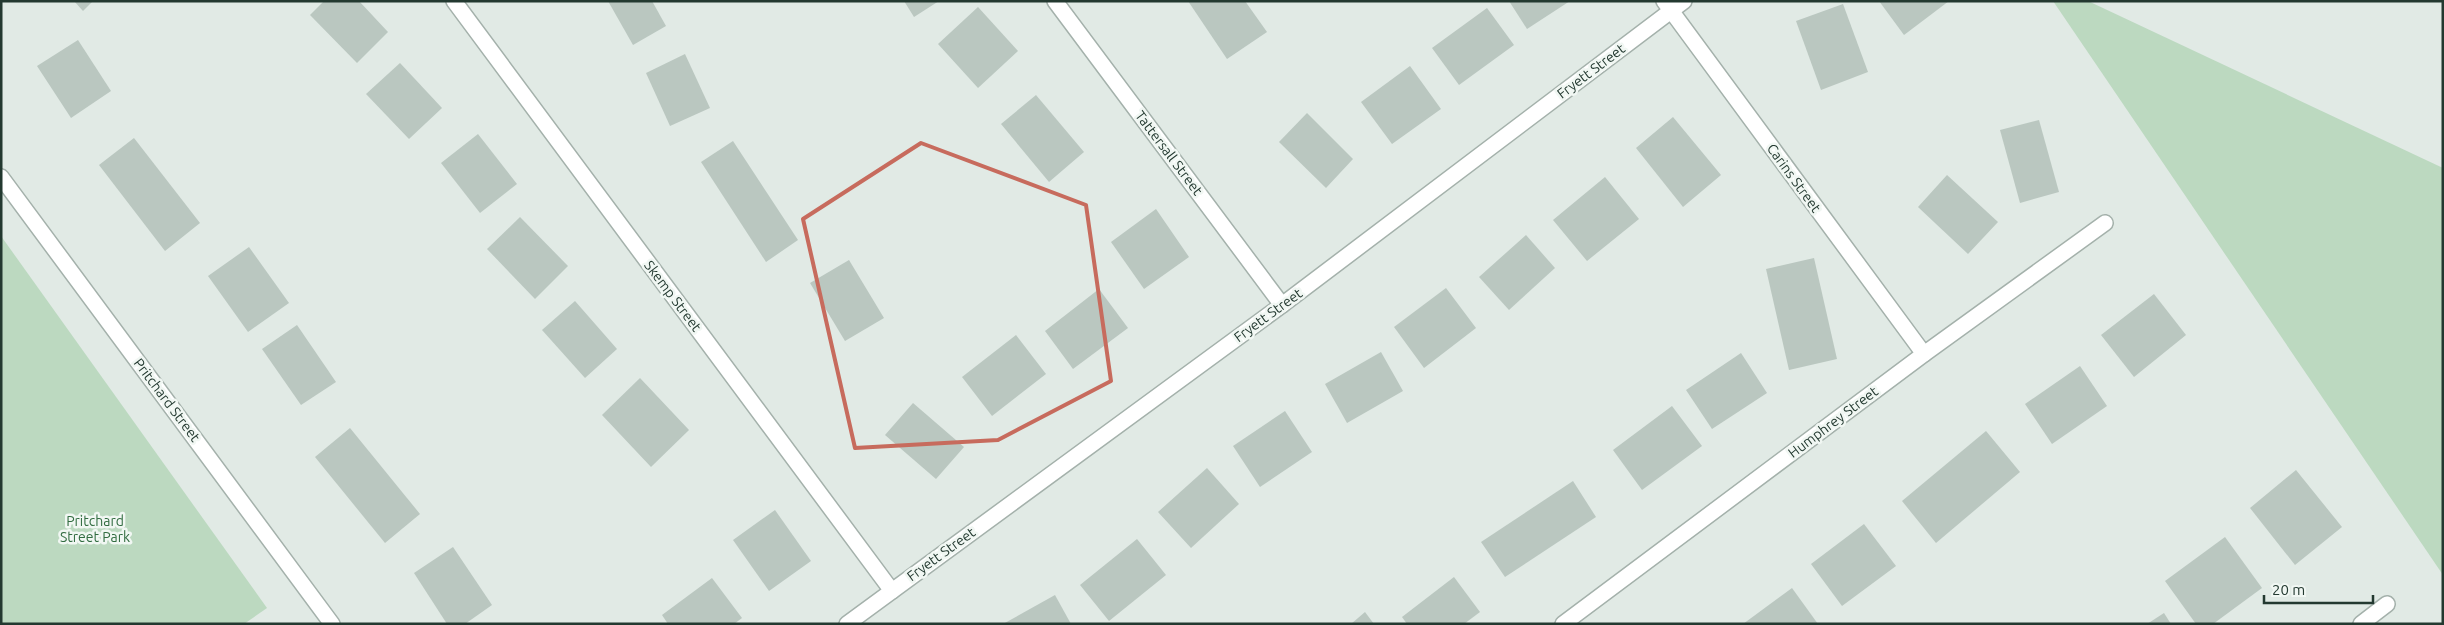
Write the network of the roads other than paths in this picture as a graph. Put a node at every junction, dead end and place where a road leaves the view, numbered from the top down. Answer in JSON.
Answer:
{"nodes":[{"id":1,"x":454,"y":1,"type":"edge"},
{"id":2,"x":1055,"y":1,"type":"edge"},
{"id":3,"x":1684,"y":1,"type":"edge"},
{"id":4,"x":1668,"y":6,"type":"edge"},
{"id":5,"x":1,"y":177,"type":"edge"},
{"id":6,"x":2105,"y":223,"type":"dead end"},
{"id":7,"x":1282,"y":305,"type":"junction"},
{"id":8,"x":1924,"y":354,"type":"junction"},
{"id":9,"x":892,"y":590,"type":"junction"},
{"id":10,"x":2387,"y":604,"type":"dead end"},
{"id":11,"x":332,"y":624,"type":"edge"},
{"id":12,"x":847,"y":624,"type":"edge"},
{"id":13,"x":1563,"y":624,"type":"edge"},
{"id":14,"x":2361,"y":624,"type":"edge"}],
"edges":[{"from":1,"to":9,"type":"street","name":"Skemp Street"},
{"from":2,"to":7,"type":"street","name":"Tattersall Street"},
{"from":3,"to":4,"type":"street","name":"Fryett Street"},
{"from":4,"to":7,"type":"street","name":"Fryett Street"},
{"from":4,"to":8,"type":"street","name":"Carins Street"},
{"from":5,"to":11,"type":"street","name":"Pritchard Street"},
{"from":6,"to":8,"type":"street","name":"Humphrey Street"},
{"from":7,"to":9,"type":"street","name":"Fryett Street"},
{"from":8,"to":13,"type":"street","name":"Humphrey Street"},
{"from":9,"to":12,"type":"street","name":"Fryett Street"},
{"from":10,"to":14,"type":"street"}]}
